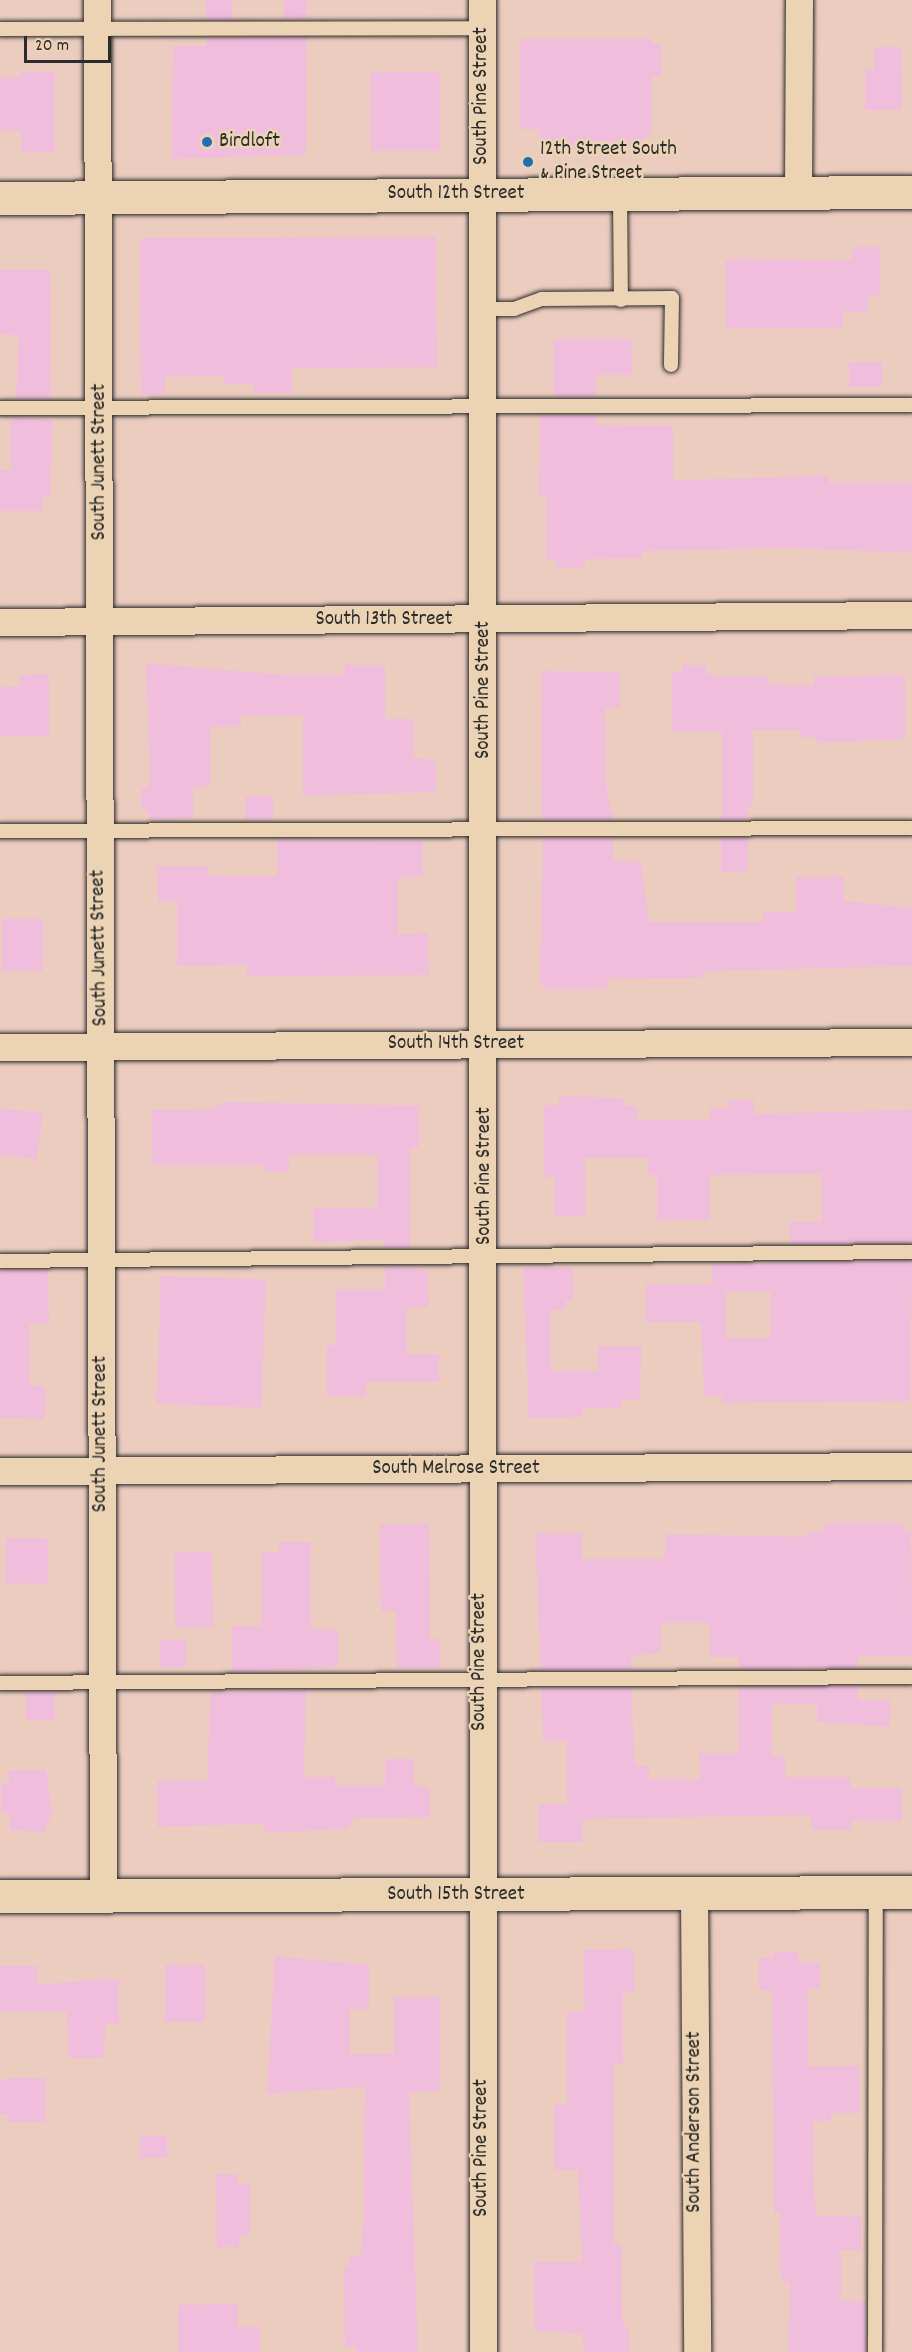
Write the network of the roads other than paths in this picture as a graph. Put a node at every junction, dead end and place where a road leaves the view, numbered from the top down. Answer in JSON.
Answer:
{"nodes":[{"id":1,"x":97,"y":0,"type":"edge"},
{"id":2,"x":482,"y":0,"type":"edge"},
{"id":3,"x":799,"y":0,"type":"edge"},
{"id":4,"x":97,"y":28,"type":"junction"},
{"id":5,"x":482,"y":28,"type":"junction"},
{"id":6,"x":0,"y":29,"type":"edge"},
{"id":7,"x":798,"y":192,"type":"junction"},
{"id":8,"x":912,"y":192,"type":"edge"},
{"id":9,"x":620,"y":193,"type":"junction"},
{"id":10,"x":483,"y":194,"type":"junction"},
{"id":11,"x":98,"y":197,"type":"junction"},
{"id":12,"x":0,"y":198,"type":"edge"},
{"id":13,"x":621,"y":300,"type":"junction"},
{"id":14,"x":483,"y":309,"type":"junction"},
{"id":15,"x":671,"y":365,"type":"dead end"},
{"id":16,"x":912,"y":405,"type":"edge"},
{"id":17,"x":483,"y":407,"type":"junction"},
{"id":18,"x":0,"y":408,"type":"edge"},
{"id":19,"x":99,"y":408,"type":"junction"},
{"id":20,"x":912,"y":615,"type":"edge"},
{"id":21,"x":484,"y":620,"type":"junction"},
{"id":22,"x":0,"y":622,"type":"edge"},
{"id":23,"x":100,"y":622,"type":"junction"},
{"id":24,"x":912,"y":828,"type":"edge"},
{"id":25,"x":484,"y":830,"type":"junction"},
{"id":26,"x":0,"y":831,"type":"edge"},
{"id":27,"x":98,"y":831,"type":"junction"},
{"id":28,"x":912,"y":1042,"type":"edge"},
{"id":29,"x":484,"y":1043,"type":"junction"},
{"id":30,"x":101,"y":1046,"type":"junction"},
{"id":31,"x":0,"y":1047,"type":"edge"},
{"id":32,"x":912,"y":1252,"type":"edge"},
{"id":33,"x":485,"y":1259,"type":"junction"},
{"id":34,"x":102,"y":1260,"type":"junction"},
{"id":35,"x":0,"y":1261,"type":"edge"},
{"id":36,"x":912,"y":1466,"type":"edge"},
{"id":37,"x":481,"y":1469,"type":"junction"},
{"id":38,"x":0,"y":1471,"type":"edge"},
{"id":39,"x":100,"y":1471,"type":"junction"},
{"id":40,"x":480,"y":1677,"type":"junction"},
{"id":41,"x":912,"y":1677,"type":"edge"},
{"id":42,"x":100,"y":1682,"type":"junction"},
{"id":43,"x":0,"y":1683,"type":"edge"},
{"id":44,"x":876,"y":1892,"type":"junction"},
{"id":45,"x":912,"y":1892,"type":"edge"},
{"id":46,"x":694,"y":1893,"type":"junction"},
{"id":47,"x":103,"y":1895,"type":"junction"},
{"id":48,"x":481,"y":1895,"type":"junction"},
{"id":49,"x":0,"y":1896,"type":"edge"},
{"id":50,"x":483,"y":2352,"type":"edge"},
{"id":51,"x":697,"y":2352,"type":"edge"},
{"id":52,"x":875,"y":2352,"type":"edge"}],
"edges":[{"from":1,"to":4,"type":"street","name":"South Junett Street"},
{"from":2,"to":5,"type":"street","name":"South Pine Street"},
{"from":3,"to":7,"type":"street"},
{"from":4,"to":5,"type":"lane"},
{"from":4,"to":6,"type":"lane"},
{"from":4,"to":11,"type":"street","name":"South Junett Street"},
{"from":5,"to":10,"type":"street","name":"South Pine Street"},
{"from":7,"to":8,"type":"main road","name":"South 12th Street"},
{"from":7,"to":9,"type":"main road","name":"South 12th Street"},
{"from":9,"to":10,"type":"main road","name":"South 12th Street"},
{"from":9,"to":13,"type":"lane"},
{"from":10,"to":11,"type":"main road","name":"South 12th Street"},
{"from":10,"to":14,"type":"street","name":"South Pine Street"},
{"from":11,"to":12,"type":"main road","name":"South 12th Street"},
{"from":11,"to":19,"type":"street","name":"South Junett Street"},
{"from":13,"to":14,"type":"lane"},
{"from":13,"to":15,"type":"lane"},
{"from":14,"to":17,"type":"street","name":"South Pine Street"},
{"from":16,"to":17,"type":"lane"},
{"from":17,"to":19,"type":"lane"},
{"from":17,"to":21,"type":"street","name":"South Pine Street"},
{"from":18,"to":19,"type":"lane"},
{"from":19,"to":23,"type":"street","name":"South Junett Street"},
{"from":20,"to":21,"type":"street","name":"South 13th Street"},
{"from":21,"to":23,"type":"street","name":"South 13th Street"},
{"from":21,"to":25,"type":"street","name":"South Pine Street"},
{"from":22,"to":23,"type":"street","name":"South 13th Street"},
{"from":23,"to":27,"type":"street","name":"South Junett Street"},
{"from":24,"to":25,"type":"lane"},
{"from":25,"to":27,"type":"lane"},
{"from":25,"to":29,"type":"street","name":"South Pine Street"},
{"from":26,"to":27,"type":"lane"},
{"from":27,"to":30,"type":"street","name":"South Junett Street"},
{"from":28,"to":29,"type":"street","name":"South 14th Street"},
{"from":29,"to":30,"type":"street","name":"South 14th Street"},
{"from":29,"to":33,"type":"street","name":"South Pine Street"},
{"from":30,"to":31,"type":"street","name":"South 14th Street"},
{"from":30,"to":34,"type":"street","name":"South Junett Street"},
{"from":32,"to":33,"type":"lane"},
{"from":33,"to":34,"type":"lane"},
{"from":33,"to":37,"type":"street","name":"South Pine Street"},
{"from":34,"to":35,"type":"lane"},
{"from":34,"to":39,"type":"street","name":"South Junett Street"},
{"from":36,"to":37,"type":"street","name":"South Melrose Street"},
{"from":37,"to":39,"type":"street","name":"South Melrose Street"},
{"from":37,"to":40,"type":"street","name":"South Pine Street"},
{"from":38,"to":39,"type":"street","name":"South Melrose Street"},
{"from":39,"to":42,"type":"street","name":"South Junett Street"},
{"from":40,"to":41,"type":"lane"},
{"from":40,"to":42,"type":"lane"},
{"from":40,"to":48,"type":"street","name":"South Pine Street"},
{"from":42,"to":43,"type":"lane"},
{"from":42,"to":47,"type":"street","name":"South Junett Street"},
{"from":44,"to":45,"type":"main road","name":"South 15th Street"},
{"from":44,"to":46,"type":"main road","name":"South 15th Street"},
{"from":44,"to":52,"type":"lane"},
{"from":46,"to":48,"type":"main road","name":"South 15th Street"},
{"from":46,"to":51,"type":"street","name":"South Anderson Street"},
{"from":47,"to":48,"type":"main road","name":"South 15th Street"},
{"from":47,"to":49,"type":"main road","name":"South 15th Street"},
{"from":48,"to":50,"type":"street","name":"South Pine Street"}]}
